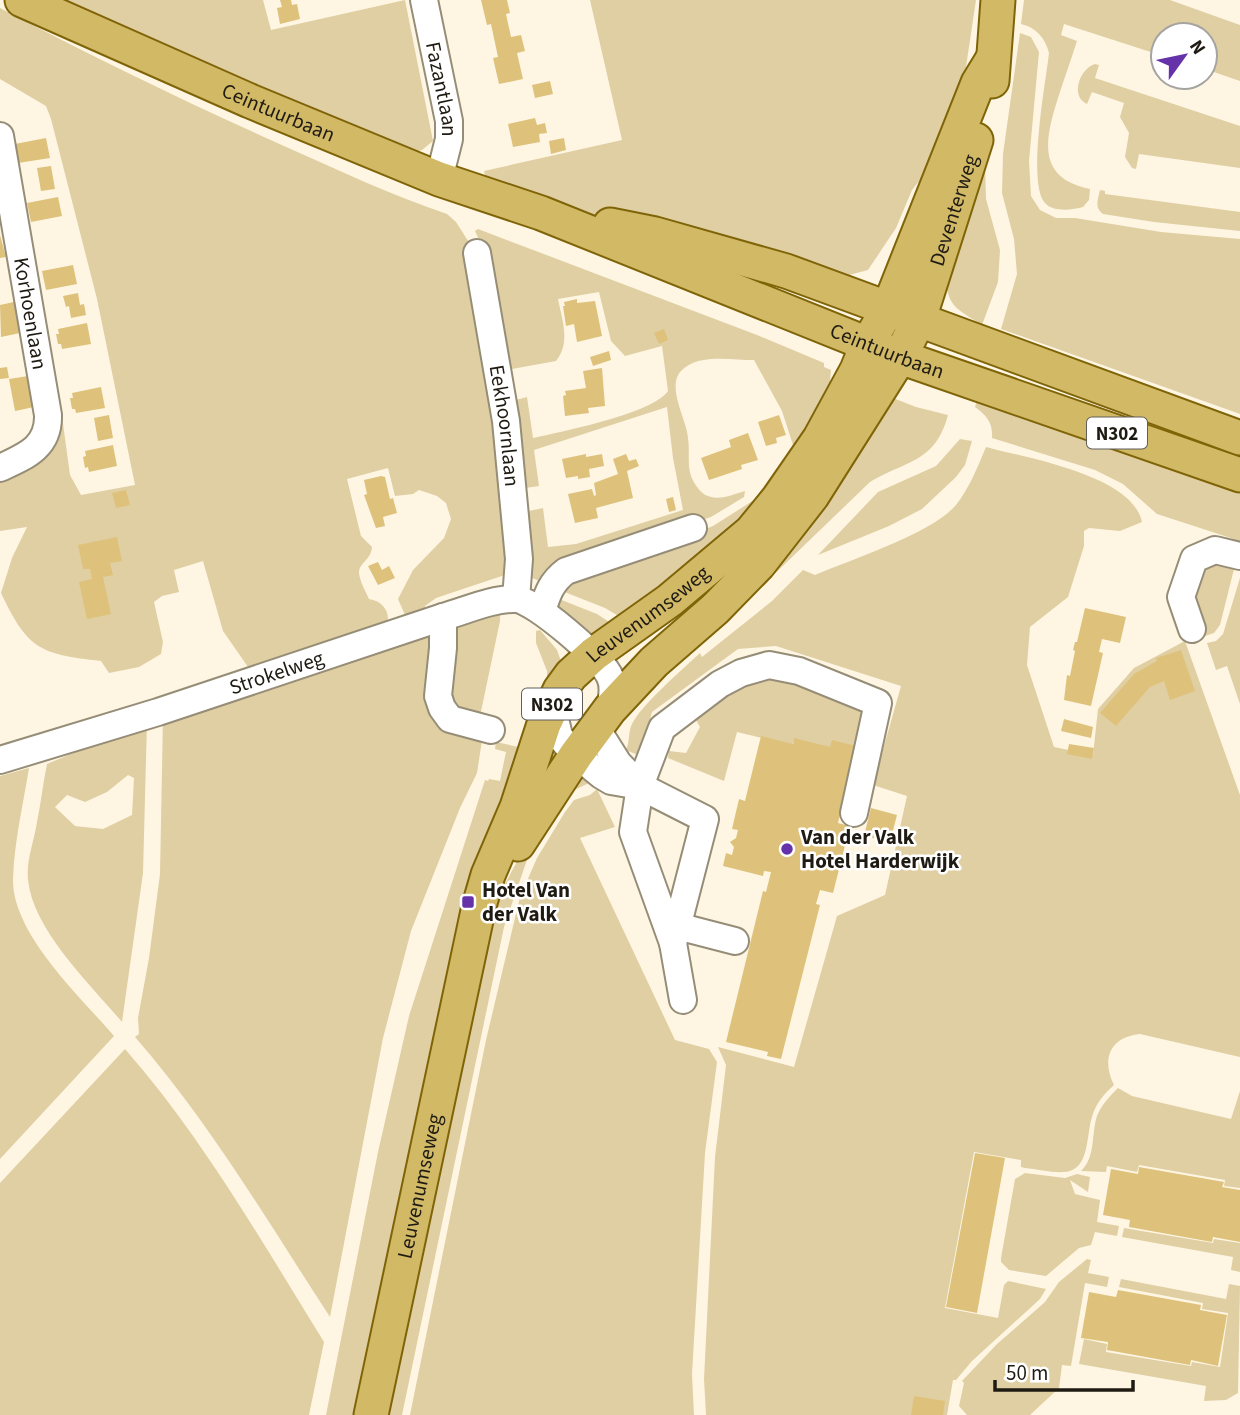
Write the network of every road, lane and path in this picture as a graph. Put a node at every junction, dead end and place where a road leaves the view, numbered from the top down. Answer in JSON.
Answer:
{"nodes":[{"id":1,"x":22,"y":0,"type":"edge"},
{"id":2,"x":424,"y":0,"type":"edge"},
{"id":3,"x":998,"y":0,"type":"edge"},
{"id":4,"x":992,"y":60,"type":"junction"},
{"id":5,"x":0,"y":136,"type":"edge"},
{"id":6,"x":439,"y":179,"type":"junction"},
{"id":7,"x":541,"y":213,"type":"junction"},
{"id":8,"x":920,"y":226,"type":"junction"},
{"id":9,"x":477,"y":253,"type":"dead end"},
{"id":10,"x":844,"y":291,"type":"junction"},
{"id":11,"x":888,"y":307,"type":"junction"},
{"id":12,"x":919,"y":320,"type":"junction"},
{"id":13,"x":867,"y":345,"type":"junction"},
{"id":14,"x":900,"y":357,"type":"junction"},
{"id":15,"x":1240,"y":438,"type":"edge"},
{"id":16,"x":0,"y":468,"type":"edge"},
{"id":17,"x":1240,"y":475,"type":"edge"},
{"id":18,"x":693,"y":528,"type":"dead end"},
{"id":19,"x":1240,"y":556,"type":"edge"},
{"id":20,"x":516,"y":599,"type":"junction"},
{"id":21,"x":546,"y":616,"type":"junction"},
{"id":22,"x":443,"y":617,"type":"junction"},
{"id":23,"x":1192,"y":629,"type":"dead end"},
{"id":24,"x":582,"y":665,"type":"junction"},
{"id":25,"x":552,"y":706,"type":"junction"},
{"id":26,"x":603,"y":718,"type":"junction"},
{"id":27,"x":491,"y":730,"type":"dead end"},
{"id":28,"x":576,"y":755,"type":"junction"},
{"id":29,"x":0,"y":760,"type":"edge"},
{"id":30,"x":640,"y":786,"type":"junction"},
{"id":31,"x":854,"y":813,"type":"dead end"},
{"id":32,"x":675,"y":935,"type":"junction"},
{"id":33,"x":735,"y":941,"type":"dead end"},
{"id":34,"x":467,"y":954,"type":"junction"},
{"id":35,"x":683,"y":1000,"type":"dead end"},
{"id":36,"x":371,"y":1415,"type":"edge"}],
"edges":[{"from":1,"to":6,"type":"main road","name":"Ceintuurbaan"},
{"from":2,"to":6,"type":"street","name":"Fazantlaan"},
{"from":3,"to":4,"type":"main road","name":"Deventerweg"},
{"from":4,"to":8,"type":"main road","name":"Deventerweg"},
{"from":4,"to":12,"type":"main road","name":"Deventerweg"},
{"from":5,"to":16,"type":"street","name":"Korhoenlaan"},
{"from":6,"to":7,"type":"main road","name":"Ceintuurbaan"},
{"from":7,"to":10,"type":"main road","name":"Ceintuurbaan"},
{"from":7,"to":13,"type":"main road","name":"Ceintuurbaan"},
{"from":8,"to":10,"type":"main road"},
{"from":8,"to":11,"type":"main road","name":"Deventerweg"},
{"from":9,"to":20,"type":"street","name":"Eekhoornlaan"},
{"from":10,"to":11,"type":"main road","name":"Ceintuurbaan"},
{"from":11,"to":12,"type":"main road","name":"Ceintuurbaan","number":"N302"},
{"from":11,"to":13,"type":"main road","name":"Leuvenumseweg","number":"N302"},
{"from":12,"to":14,"type":"main road","name":"Deventerweg","number":"N302"},
{"from":12,"to":15,"type":"main road","name":"Ceintuurbaan","number":"N302"},
{"from":13,"to":14,"type":"main road","name":"Ceintuurbaan","number":"N302"},
{"from":13,"to":24,"type":"main road","name":"Leuvenumseweg","number":"N302"},
{"from":14,"to":17,"type":"main road","name":"Ceintuurbaan","number":"N302"},
{"from":14,"to":26,"type":"main road","name":"Leuvenumseweg","number":"N302"},
{"from":18,"to":21,"type":"street","name":"Leuvenumseweg"},
{"from":19,"to":23,"type":"street"},
{"from":20,"to":21,"type":"street"},
{"from":20,"to":22,"type":"street","name":"Strokelweg"},
{"from":21,"to":24,"type":"street"},
{"from":22,"to":27,"type":"street"},
{"from":22,"to":29,"type":"street","name":"Strokelweg"},
{"from":24,"to":25,"type":"main road","name":"Leuvenumseweg","number":"N302"},
{"from":24,"to":26,"type":"street"},
{"from":25,"to":28,"type":"street"},
{"from":25,"to":34,"type":"main road","name":"Leuvenumseweg","number":"N302"},
{"from":26,"to":28,"type":"main road","name":"Leuvenumseweg","number":"N302"},
{"from":26,"to":30,"type":"street"},
{"from":28,"to":30,"type":"street"},
{"from":28,"to":34,"type":"main road","name":"Leuvenumseweg","number":"N302"},
{"from":30,"to":31,"type":"street"},
{"from":30,"to":32,"type":"street"},
{"from":30,"to":32,"type":"street"},
{"from":32,"to":33,"type":"street"},
{"from":32,"to":35,"type":"street"},
{"from":34,"to":36,"type":"main road","name":"Leuvenumseweg","number":"N302"}]}
